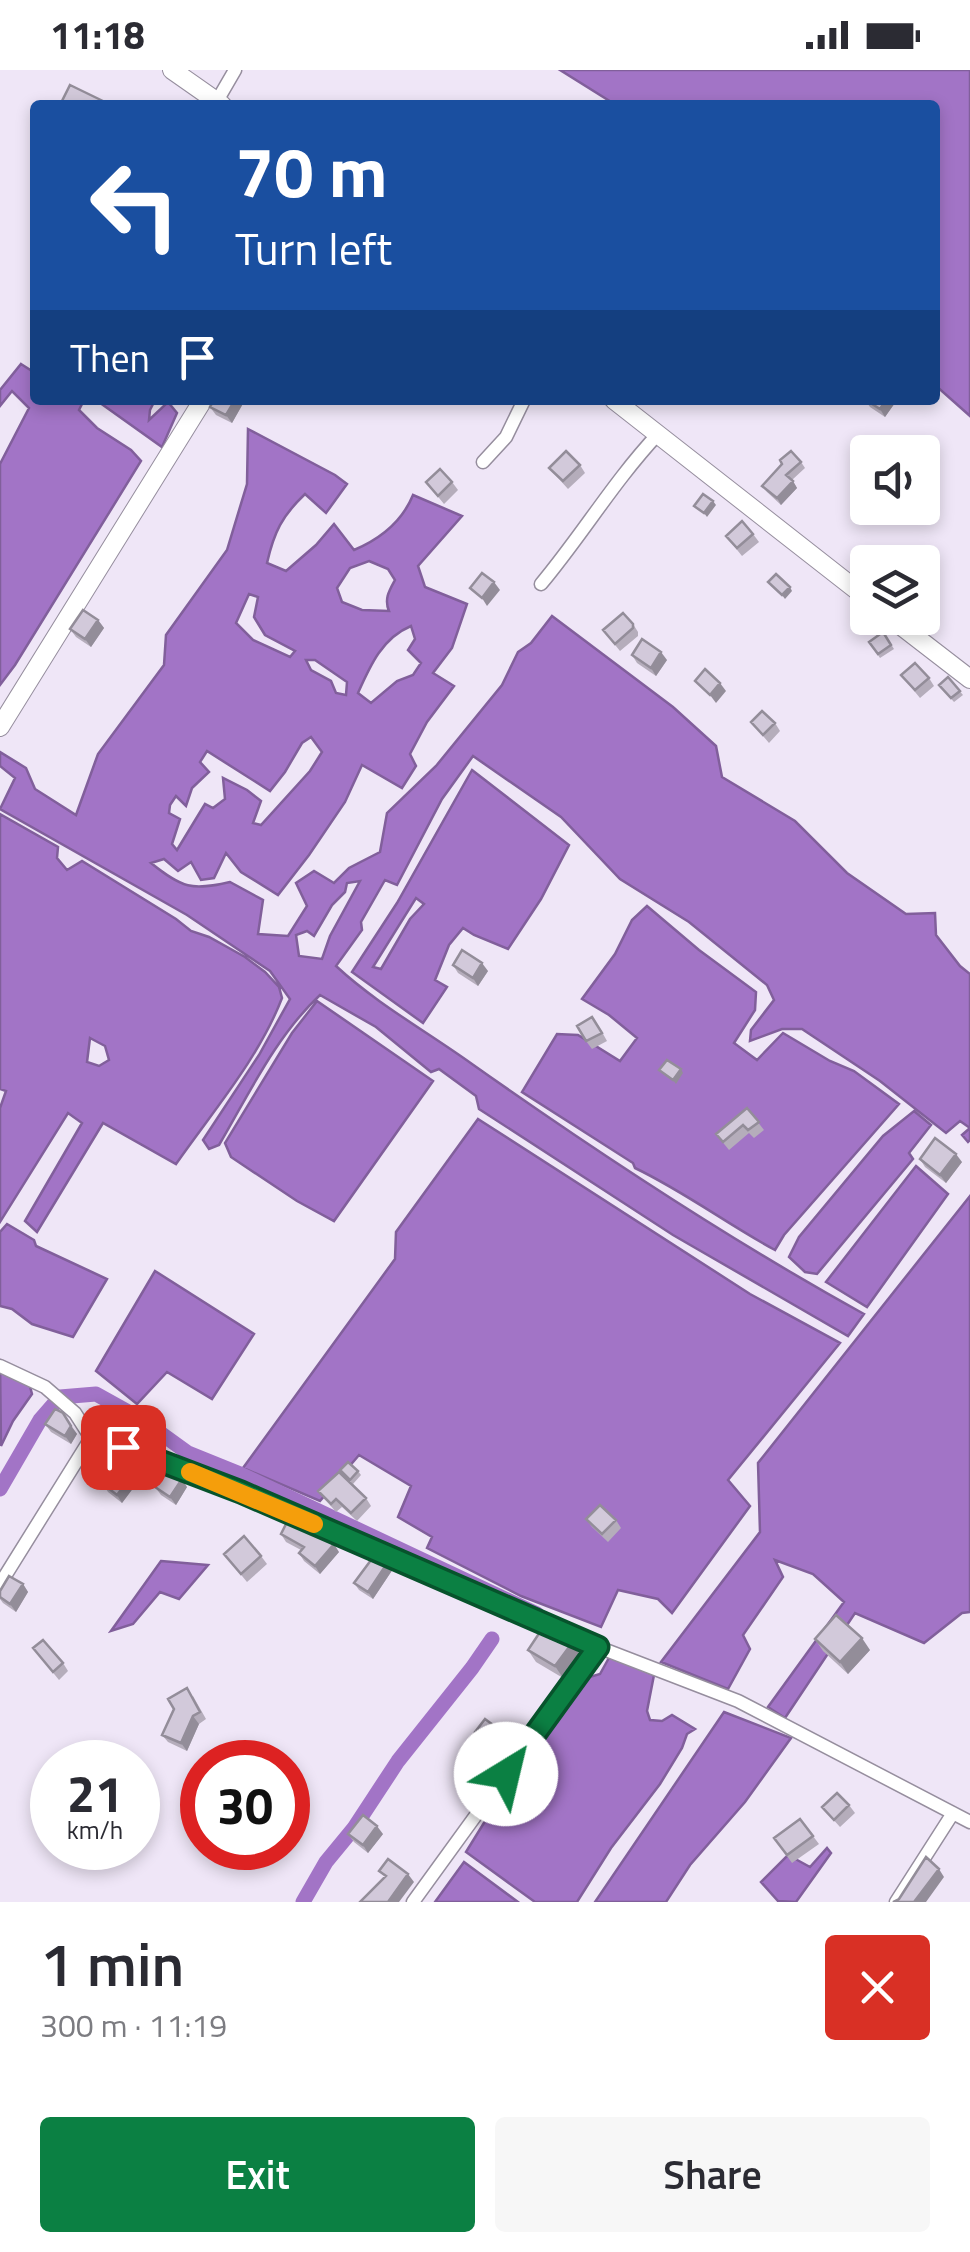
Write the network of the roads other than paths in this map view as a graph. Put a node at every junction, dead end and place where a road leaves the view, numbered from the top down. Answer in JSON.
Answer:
{"nodes":[{"id":1,"x":172,"y":70,"type":"edge"},
{"id":2,"x":235,"y":70,"type":"edge"},
{"id":3,"x":216,"y":100,"type":"edge"},
{"id":4,"x":221,"y":100,"type":"edge"},
{"id":5,"x":201,"y":405,"type":"edge"},
{"id":6,"x":522,"y":405,"type":"edge"},
{"id":7,"x":620,"y":405,"type":"edge"},
{"id":8,"x":658,"y":434,"type":"junction"},
{"id":9,"x":483,"y":462,"type":"dead end"},
{"id":10,"x":541,"y":584,"type":"dead end"},
{"id":11,"x":850,"y":585,"type":"edge"},
{"id":12,"x":913,"y":635,"type":"edge"},
{"id":13,"x":970,"y":680,"type":"edge"},
{"id":14,"x":0,"y":726,"type":"edge"},
{"id":15,"x":0,"y":1366,"type":"edge"},
{"id":16,"x":91,"y":1438,"type":"junction"},
{"id":17,"x":0,"y":1584,"type":"edge"},
{"id":18,"x":598,"y":1647,"type":"junction"},
{"id":19,"x":953,"y":1813,"type":"junction"},
{"id":20,"x":970,"y":1822,"type":"edge"},
{"id":21,"x":413,"y":1902,"type":"edge"},
{"id":22,"x":896,"y":1902,"type":"edge"}],
"edges":[{"from":1,"to":3,"type":"main road"},
{"from":2,"to":4,"type":"street"},
{"from":5,"to":14,"type":"main road"},
{"from":6,"to":9,"type":"street"},
{"from":7,"to":8,"type":"main road"},
{"from":8,"to":10,"type":"street"},
{"from":8,"to":11,"type":"main road"},
{"from":12,"to":13,"type":"main road"},
{"from":15,"to":16,"type":"street"},
{"from":16,"to":17,"type":"street"},
{"from":16,"to":18,"type":"street"},
{"from":18,"to":19,"type":"street"},
{"from":18,"to":21,"type":"street"},
{"from":19,"to":20,"type":"street"},
{"from":19,"to":22,"type":"street"}]}
